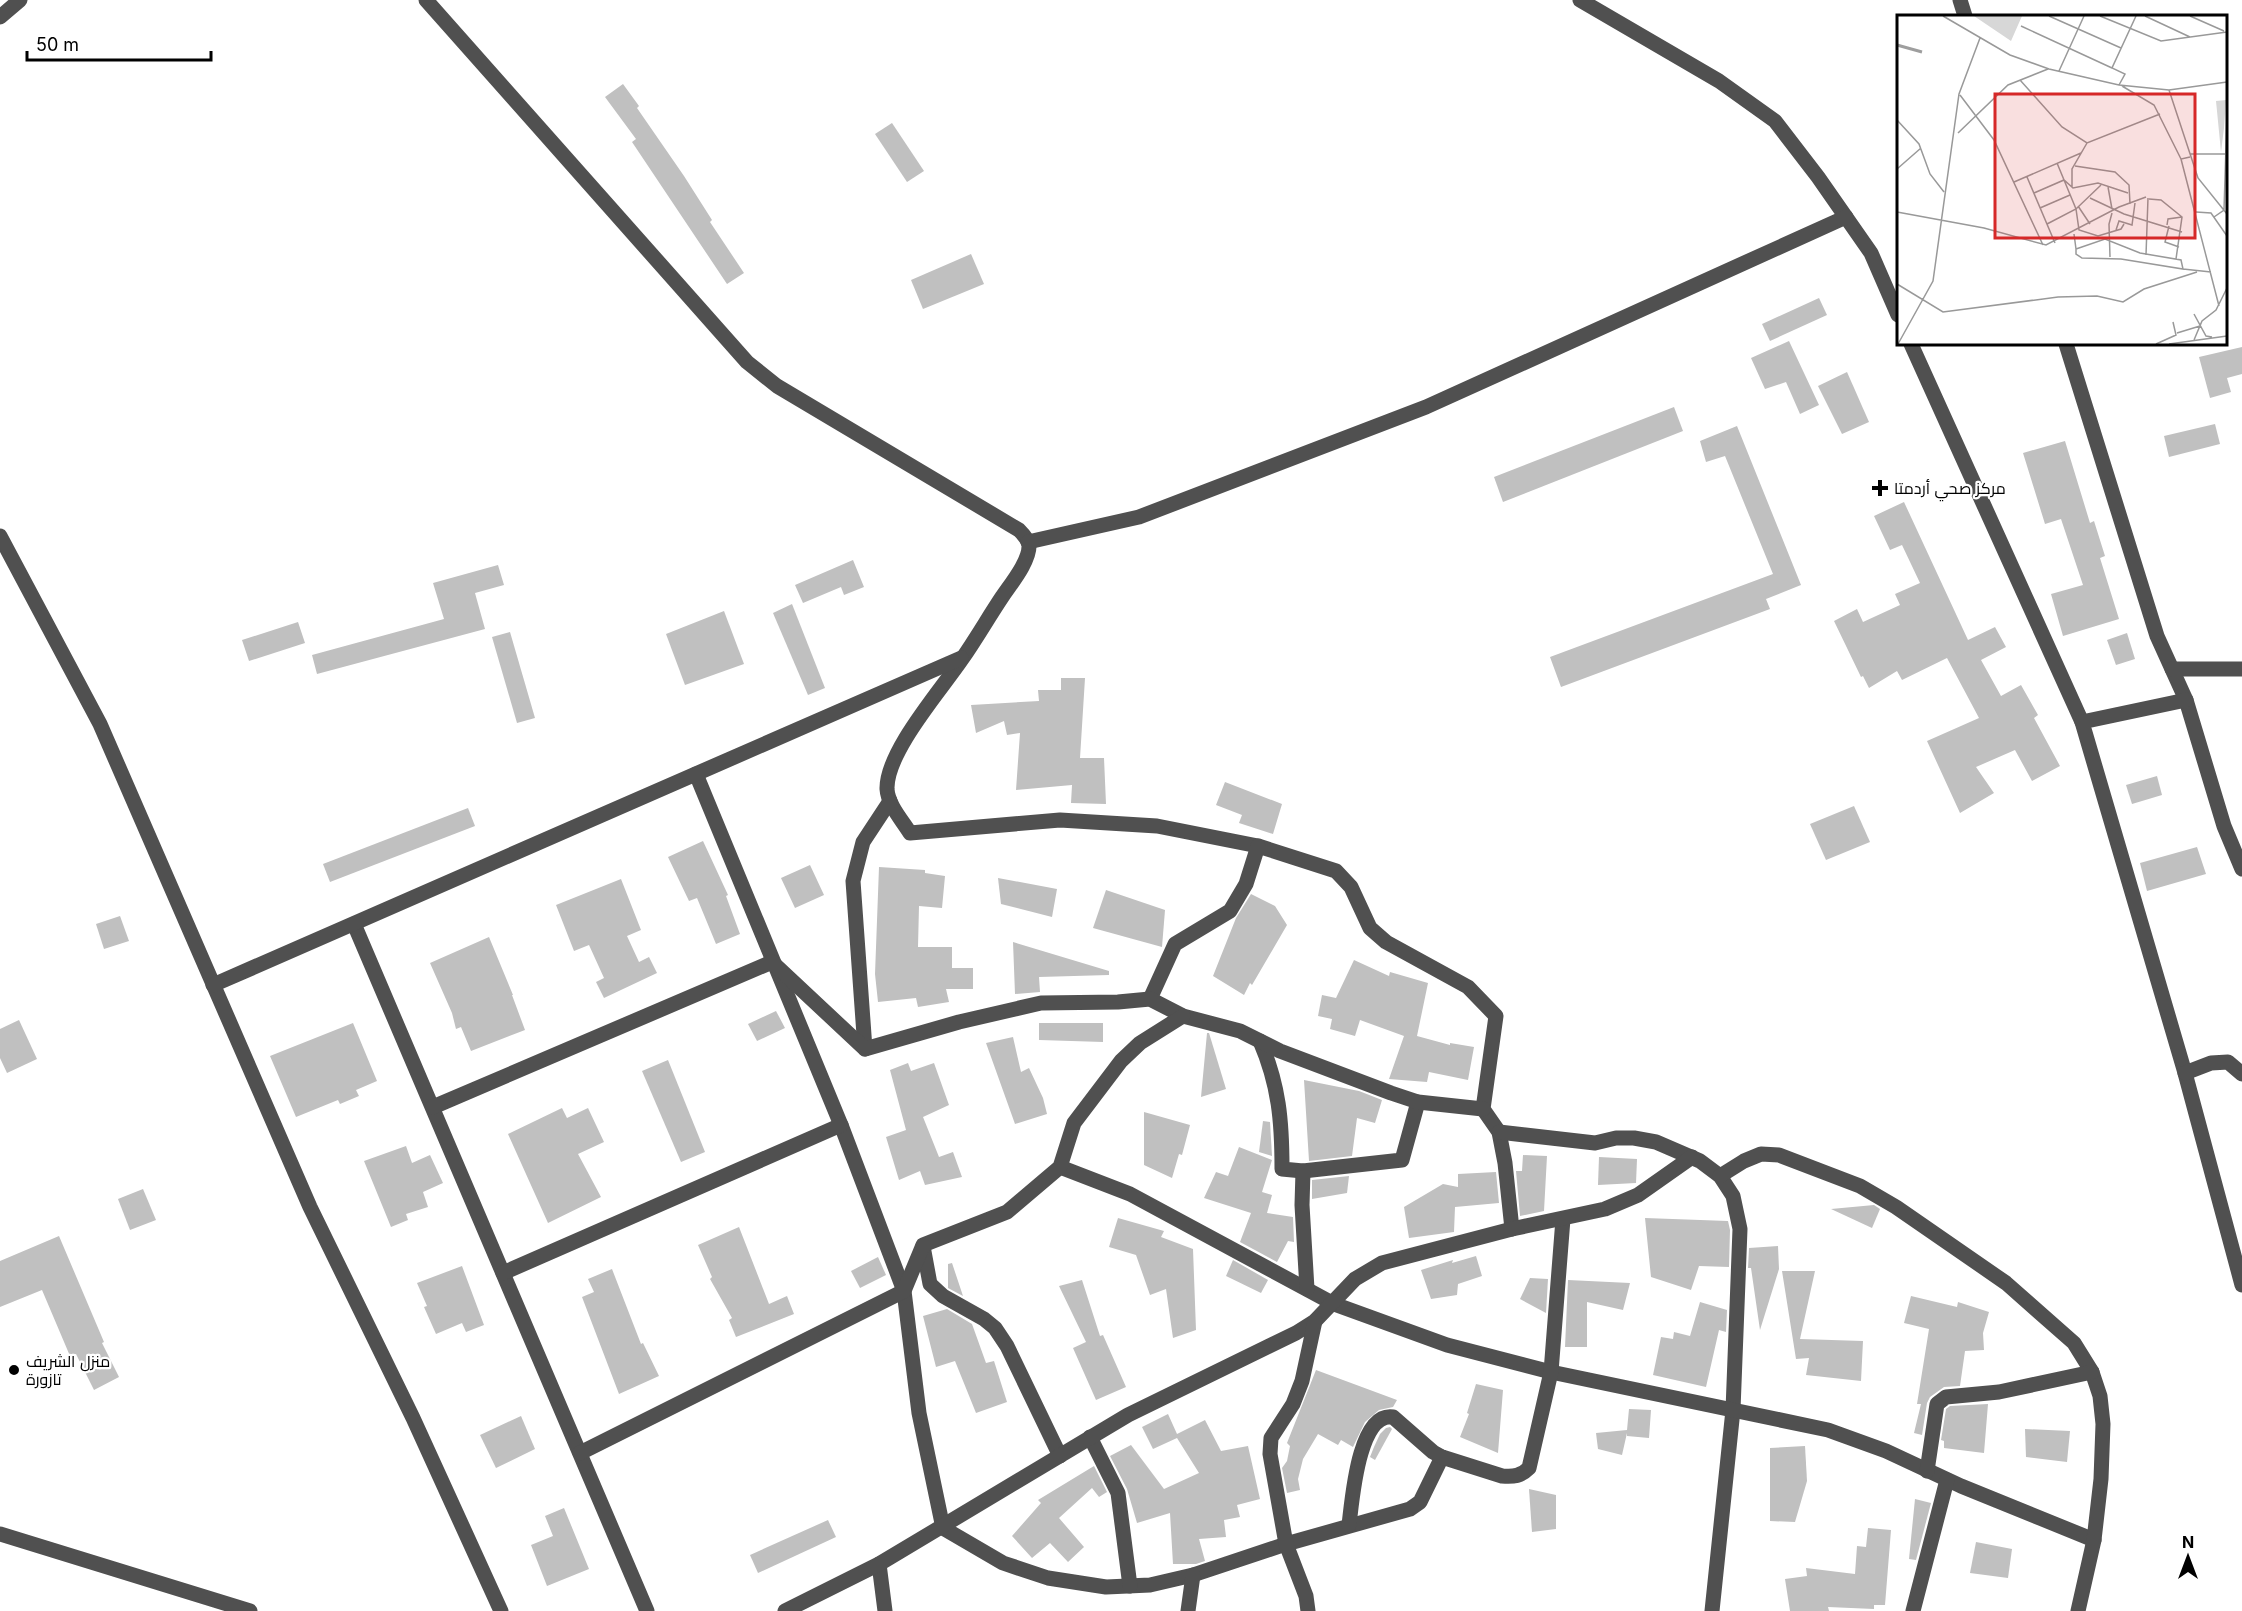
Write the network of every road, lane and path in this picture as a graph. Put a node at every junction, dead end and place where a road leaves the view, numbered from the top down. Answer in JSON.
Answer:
{"nodes":[{"id":1,"x":20,"y":0,"type":"edge"},
{"id":2,"x":426,"y":0,"type":"edge"},
{"id":3,"x":1580,"y":0,"type":"edge"},
{"id":4,"x":1960,"y":0,"type":"edge"},
{"id":5,"x":1965,"y":15,"type":"edge"},
{"id":6,"x":0,"y":16,"type":"edge"},
{"id":7,"x":1846,"y":217,"type":"junction"},
{"id":8,"x":1897,"y":311,"type":"edge"},
{"id":9,"x":1911,"y":345,"type":"edge"},
{"id":10,"x":2066,"y":345,"type":"edge"},
{"id":11,"x":0,"y":536,"type":"edge"},
{"id":12,"x":1028,"y":542,"type":"junction"},
{"id":13,"x":963,"y":657,"type":"junction"},
{"id":14,"x":2172,"y":669,"type":"junction"},
{"id":15,"x":2242,"y":669,"type":"edge"},
{"id":16,"x":2186,"y":700,"type":"junction"},
{"id":17,"x":2082,"y":722,"type":"junction"},
{"id":18,"x":696,"y":774,"type":"junction"},
{"id":19,"x":890,"y":801,"type":"junction"},
{"id":20,"x":1258,"y":846,"type":"junction"},
{"id":21,"x":2242,"y":869,"type":"edge"},
{"id":22,"x":354,"y":924,"type":"junction"},
{"id":23,"x":772,"y":962,"type":"junction"},
{"id":24,"x":213,"y":985,"type":"junction"},
{"id":25,"x":1150,"y":999,"type":"junction"},
{"id":26,"x":1183,"y":1017,"type":"junction"},
{"id":27,"x":1260,"y":1041,"type":"junction"},
{"id":28,"x":865,"y":1049,"type":"junction"},
{"id":29,"x":2185,"y":1073,"type":"junction"},
{"id":30,"x":2242,"y":1074,"type":"edge"},
{"id":31,"x":1418,"y":1102,"type":"junction"},
{"id":32,"x":433,"y":1107,"type":"junction"},
{"id":33,"x":1483,"y":1109,"type":"junction"},
{"id":34,"x":841,"y":1125,"type":"junction"},
{"id":35,"x":1499,"y":1132,"type":"junction"},
{"id":36,"x":1692,"y":1156,"type":"junction"},
{"id":37,"x":1060,"y":1167,"type":"junction"},
{"id":38,"x":1303,"y":1171,"type":"junction"},
{"id":39,"x":1720,"y":1176,"type":"junction"},
{"id":40,"x":1563,"y":1219,"type":"junction"},
{"id":41,"x":1512,"y":1229,"type":"junction"},
{"id":42,"x":923,"y":1245,"type":"junction"},
{"id":43,"x":503,"y":1273,"type":"junction"},
{"id":44,"x":2242,"y":1285,"type":"edge"},
{"id":45,"x":1307,"y":1289,"type":"junction"},
{"id":46,"x":904,"y":1291,"type":"junction"},
{"id":47,"x":1334,"y":1304,"type":"junction"},
{"id":48,"x":1315,"y":1321,"type":"junction"},
{"id":49,"x":1551,"y":1372,"type":"junction"},
{"id":50,"x":2092,"y":1372,"type":"junction"},
{"id":51,"x":1732,"y":1410,"type":"junction"},
{"id":52,"x":1090,"y":1437,"type":"junction"},
{"id":53,"x":580,"y":1454,"type":"junction"},
{"id":54,"x":1060,"y":1456,"type":"junction"},
{"id":55,"x":1442,"y":1457,"type":"junction"},
{"id":56,"x":1926,"y":1471,"type":"junction"},
{"id":57,"x":1947,"y":1480,"type":"junction"},
{"id":58,"x":1349,"y":1525,"type":"junction"},
{"id":59,"x":943,"y":1528,"type":"junction"},
{"id":60,"x":0,"y":1534,"type":"edge"},
{"id":61,"x":2094,"y":1540,"type":"junction"},
{"id":62,"x":1286,"y":1544,"type":"junction"},
{"id":63,"x":879,"y":1564,"type":"junction"},
{"id":64,"x":1193,"y":1575,"type":"junction"},
{"id":65,"x":1130,"y":1586,"type":"junction"},
{"id":66,"x":250,"y":1611,"type":"edge"},
{"id":67,"x":501,"y":1611,"type":"edge"},
{"id":68,"x":647,"y":1611,"type":"edge"},
{"id":69,"x":785,"y":1611,"type":"edge"},
{"id":70,"x":885,"y":1611,"type":"edge"},
{"id":71,"x":1188,"y":1611,"type":"edge"},
{"id":72,"x":1308,"y":1611,"type":"edge"},
{"id":73,"x":1712,"y":1611,"type":"edge"},
{"id":74,"x":1913,"y":1611,"type":"edge"},
{"id":75,"x":2078,"y":1611,"type":"edge"}],
"edges":[{"from":1,"to":6,"type":"street"},
{"from":2,"to":12,"type":"street"},
{"from":3,"to":7,"type":"street"},
{"from":4,"to":5,"type":"street"},
{"from":7,"to":8,"type":"street"},
{"from":7,"to":12,"type":"street"},
{"from":9,"to":17,"type":"street"},
{"from":10,"to":14,"type":"street"},
{"from":11,"to":24,"type":"street"},
{"from":12,"to":13,"type":"street"},
{"from":13,"to":18,"type":"street"},
{"from":13,"to":19,"type":"street"},
{"from":14,"to":15,"type":"street"},
{"from":14,"to":16,"type":"street"},
{"from":16,"to":17,"type":"street"},
{"from":16,"to":21,"type":"street"},
{"from":17,"to":29,"type":"street"},
{"from":18,"to":22,"type":"street"},
{"from":18,"to":23,"type":"street"},
{"from":19,"to":20,"type":"street"},
{"from":19,"to":28,"type":"street"},
{"from":20,"to":25,"type":"street"},
{"from":20,"to":33,"type":"street"},
{"from":22,"to":24,"type":"street"},
{"from":22,"to":32,"type":"street"},
{"from":23,"to":28,"type":"street"},
{"from":23,"to":32,"type":"street"},
{"from":23,"to":34,"type":"street"},
{"from":24,"to":67,"type":"street"},
{"from":25,"to":26,"type":"street"},
{"from":25,"to":28,"type":"street"},
{"from":26,"to":27,"type":"street"},
{"from":26,"to":37,"type":"street"},
{"from":27,"to":31,"type":"street"},
{"from":27,"to":38,"type":"street"},
{"from":29,"to":30,"type":"street"},
{"from":29,"to":44,"type":"street"},
{"from":31,"to":33,"type":"street"},
{"from":31,"to":38,"type":"street"},
{"from":32,"to":43,"type":"street"},
{"from":33,"to":35,"type":"street"},
{"from":34,"to":43,"type":"street"},
{"from":34,"to":46,"type":"street"},
{"from":35,"to":36,"type":"street"},
{"from":35,"to":41,"type":"street"},
{"from":36,"to":39,"type":"street"},
{"from":36,"to":40,"type":"street"},
{"from":37,"to":42,"type":"street"},
{"from":37,"to":45,"type":"street"},
{"from":38,"to":45,"type":"street"},
{"from":39,"to":50,"type":"street"},
{"from":39,"to":51,"type":"street"},
{"from":40,"to":41,"type":"street"},
{"from":40,"to":49,"type":"street"},
{"from":41,"to":47,"type":"street"},
{"from":42,"to":46,"type":"street"},
{"from":42,"to":54,"type":"street"},
{"from":43,"to":53,"type":"street"},
{"from":45,"to":47,"type":"street"},
{"from":46,"to":53,"type":"street"},
{"from":46,"to":59,"type":"street"},
{"from":47,"to":48,"type":"street"},
{"from":47,"to":49,"type":"street"},
{"from":48,"to":52,"type":"street"},
{"from":48,"to":62,"type":"street"},
{"from":49,"to":51,"type":"street"},
{"from":49,"to":55,"type":"street"},
{"from":50,"to":56,"type":"street"},
{"from":50,"to":61,"type":"street"},
{"from":51,"to":56,"type":"street"},
{"from":51,"to":73,"type":"street"},
{"from":52,"to":54,"type":"street"},
{"from":52,"to":65,"type":"street"},
{"from":53,"to":68,"type":"street"},
{"from":54,"to":59,"type":"street"},
{"from":55,"to":58,"type":"street"},
{"from":55,"to":58,"type":"street"},
{"from":56,"to":57,"type":"street"},
{"from":57,"to":61,"type":"street"},
{"from":57,"to":74,"type":"street"},
{"from":58,"to":62,"type":"street"},
{"from":59,"to":63,"type":"street"},
{"from":59,"to":65,"type":"street"},
{"from":60,"to":66,"type":"street"},
{"from":61,"to":75,"type":"street"},
{"from":62,"to":64,"type":"street"},
{"from":62,"to":72,"type":"street"},
{"from":63,"to":69,"type":"street"},
{"from":63,"to":70,"type":"street"},
{"from":64,"to":65,"type":"street"},
{"from":64,"to":71,"type":"street"}]}
